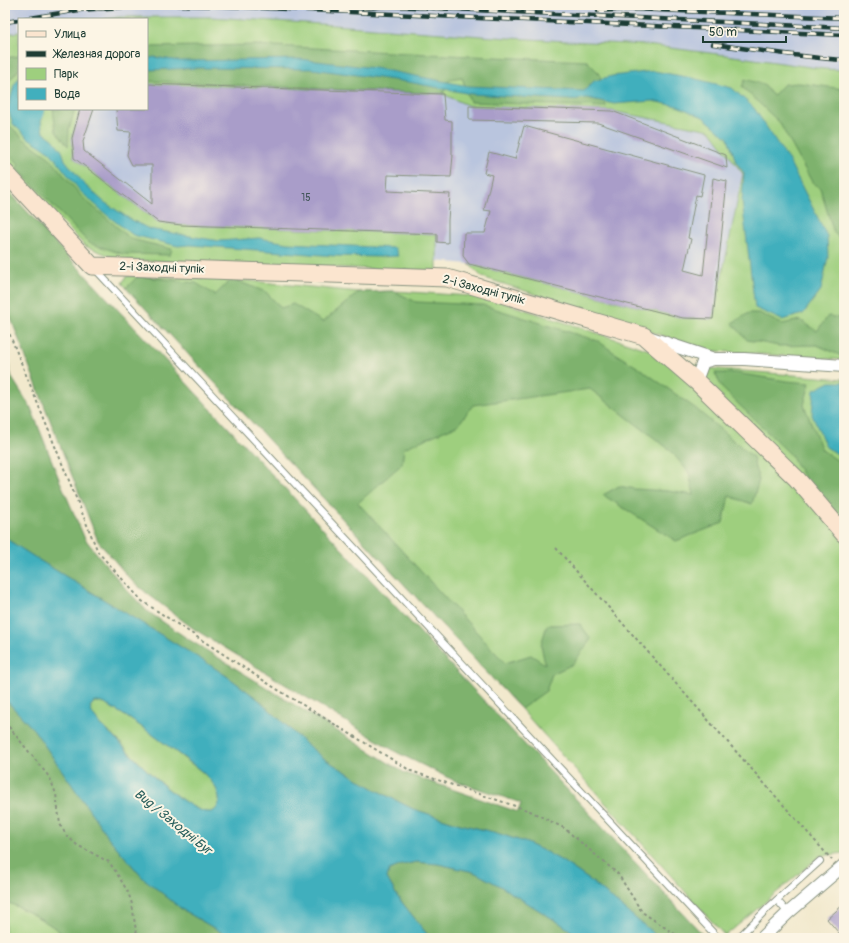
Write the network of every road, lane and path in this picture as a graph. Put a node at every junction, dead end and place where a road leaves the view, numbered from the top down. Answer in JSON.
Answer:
{"nodes":[{"id":1,"x":5,"y":172,"type":"edge"},
{"id":2,"x":92,"y":266,"type":"junction"},
{"id":3,"x":5,"y":323,"type":"edge"},
{"id":4,"x":644,"y":336,"type":"junction"},
{"id":5,"x":714,"y":359,"type":"junction"},
{"id":6,"x":844,"y":366,"type":"edge"},
{"id":7,"x":696,"y":381,"type":"junction"},
{"id":8,"x":844,"y":534,"type":"edge"},
{"id":9,"x":556,"y":548,"type":"dead end"},
{"id":10,"x":5,"y":722,"type":"edge"},
{"id":11,"x":820,"y":861,"type":"dead end"},
{"id":12,"x":842,"y":867,"type":"edge"},
{"id":13,"x":777,"y":900,"type":"junction"},
{"id":14,"x":788,"y":913,"type":"junction"},
{"id":15,"x":739,"y":937,"type":"dead end"},
{"id":16,"x":140,"y":938,"type":"edge"},
{"id":17,"x":679,"y":938,"type":"edge"},
{"id":18,"x":718,"y":938,"type":"edge"},
{"id":19,"x":762,"y":938,"type":"edge"}],
"edges":[{"from":1,"to":2,"type":"main road"},
{"from":2,"to":4,"type":"main road","name":"2-і Заходні тупік"},
{"from":2,"to":18,"type":"lane"},
{"from":3,"to":17,"type":"path"},
{"from":4,"to":5,"type":"street","name":"2-і Заходні тупік"},
{"from":4,"to":7,"type":"main road"},
{"from":5,"to":6,"type":"street","name":"2-і Заходні тупік"},
{"from":5,"to":7,"type":"street"},
{"from":7,"to":8,"type":"main road"},
{"from":9,"to":12,"type":"path"},
{"from":10,"to":16,"type":"path"},
{"from":11,"to":13,"type":"lane"},
{"from":12,"to":14,"type":"street"},
{"from":13,"to":14,"type":"lane"},
{"from":13,"to":15,"type":"lane"},
{"from":14,"to":19,"type":"street"}]}
